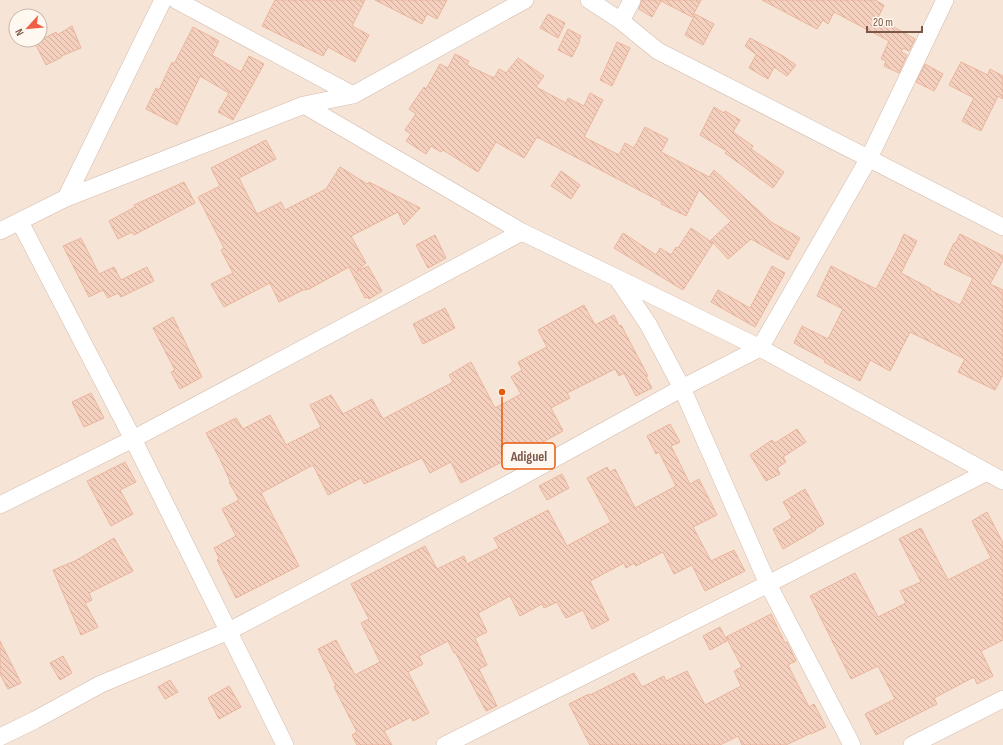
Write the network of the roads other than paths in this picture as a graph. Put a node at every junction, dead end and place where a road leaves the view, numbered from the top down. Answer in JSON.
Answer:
{"nodes":[{"id":1,"x":163,"y":0,"type":"edge"},
{"id":2,"x":176,"y":0,"type":"edge"},
{"id":3,"x":525,"y":0,"type":"edge"},
{"id":4,"x":589,"y":0,"type":"edge"},
{"id":5,"x":632,"y":0,"type":"edge"},
{"id":6,"x":945,"y":0,"type":"edge"},
{"id":7,"x":621,"y":20,"type":"junction"},
{"id":8,"x":353,"y":95,"type":"junction"},
{"id":9,"x":304,"y":105,"type":"junction"},
{"id":10,"x":869,"y":158,"type":"junction"},
{"id":11,"x":66,"y":198,"type":"junction"},
{"id":12,"x":20,"y":222,"type":"junction"},
{"id":13,"x":1003,"y":227,"type":"edge"},
{"id":14,"x":0,"y":231,"type":"edge"},
{"id":15,"x":522,"y":232,"type":"junction"},
{"id":16,"x":617,"y":278,"type":"junction"},
{"id":17,"x":760,"y":348,"type":"junction"},
{"id":18,"x":682,"y":388,"type":"junction"},
{"id":19,"x":133,"y":439,"type":"junction"},
{"id":20,"x":987,"y":472,"type":"junction"},
{"id":21,"x":1003,"y":481,"type":"edge"},
{"id":22,"x":0,"y":505,"type":"edge"},
{"id":23,"x":768,"y":584,"type":"junction"},
{"id":24,"x":229,"y":631,"type":"junction"},
{"id":25,"x":1003,"y":699,"type":"edge"},
{"id":26,"x":0,"y":737,"type":"edge"},
{"id":27,"x":285,"y":745,"type":"edge"},
{"id":28,"x":445,"y":745,"type":"edge"},
{"id":29,"x":852,"y":745,"type":"edge"},
{"id":30,"x":912,"y":745,"type":"edge"}],
"edges":[{"from":1,"to":11,"type":"street"},
{"from":2,"to":8,"type":"street"},
{"from":3,"to":8,"type":"street"},
{"from":4,"to":7,"type":"street"},
{"from":5,"to":7,"type":"street"},
{"from":6,"to":10,"type":"street"},
{"from":7,"to":10,"type":"street"},
{"from":8,"to":9,"type":"street"},
{"from":9,"to":11,"type":"street"},
{"from":9,"to":15,"type":"street"},
{"from":10,"to":13,"type":"street"},
{"from":10,"to":17,"type":"street"},
{"from":11,"to":12,"type":"street"},
{"from":12,"to":14,"type":"street"},
{"from":12,"to":19,"type":"street"},
{"from":15,"to":16,"type":"street"},
{"from":15,"to":19,"type":"street"},
{"from":16,"to":17,"type":"street"},
{"from":16,"to":18,"type":"street"},
{"from":17,"to":18,"type":"street"},
{"from":17,"to":20,"type":"street"},
{"from":18,"to":23,"type":"street"},
{"from":18,"to":24,"type":"street"},
{"from":19,"to":22,"type":"street"},
{"from":19,"to":24,"type":"street"},
{"from":20,"to":21,"type":"street"},
{"from":20,"to":23,"type":"street"},
{"from":23,"to":28,"type":"street"},
{"from":23,"to":29,"type":"street"},
{"from":24,"to":26,"type":"street"},
{"from":24,"to":27,"type":"street"},
{"from":25,"to":30,"type":"street"}]}
